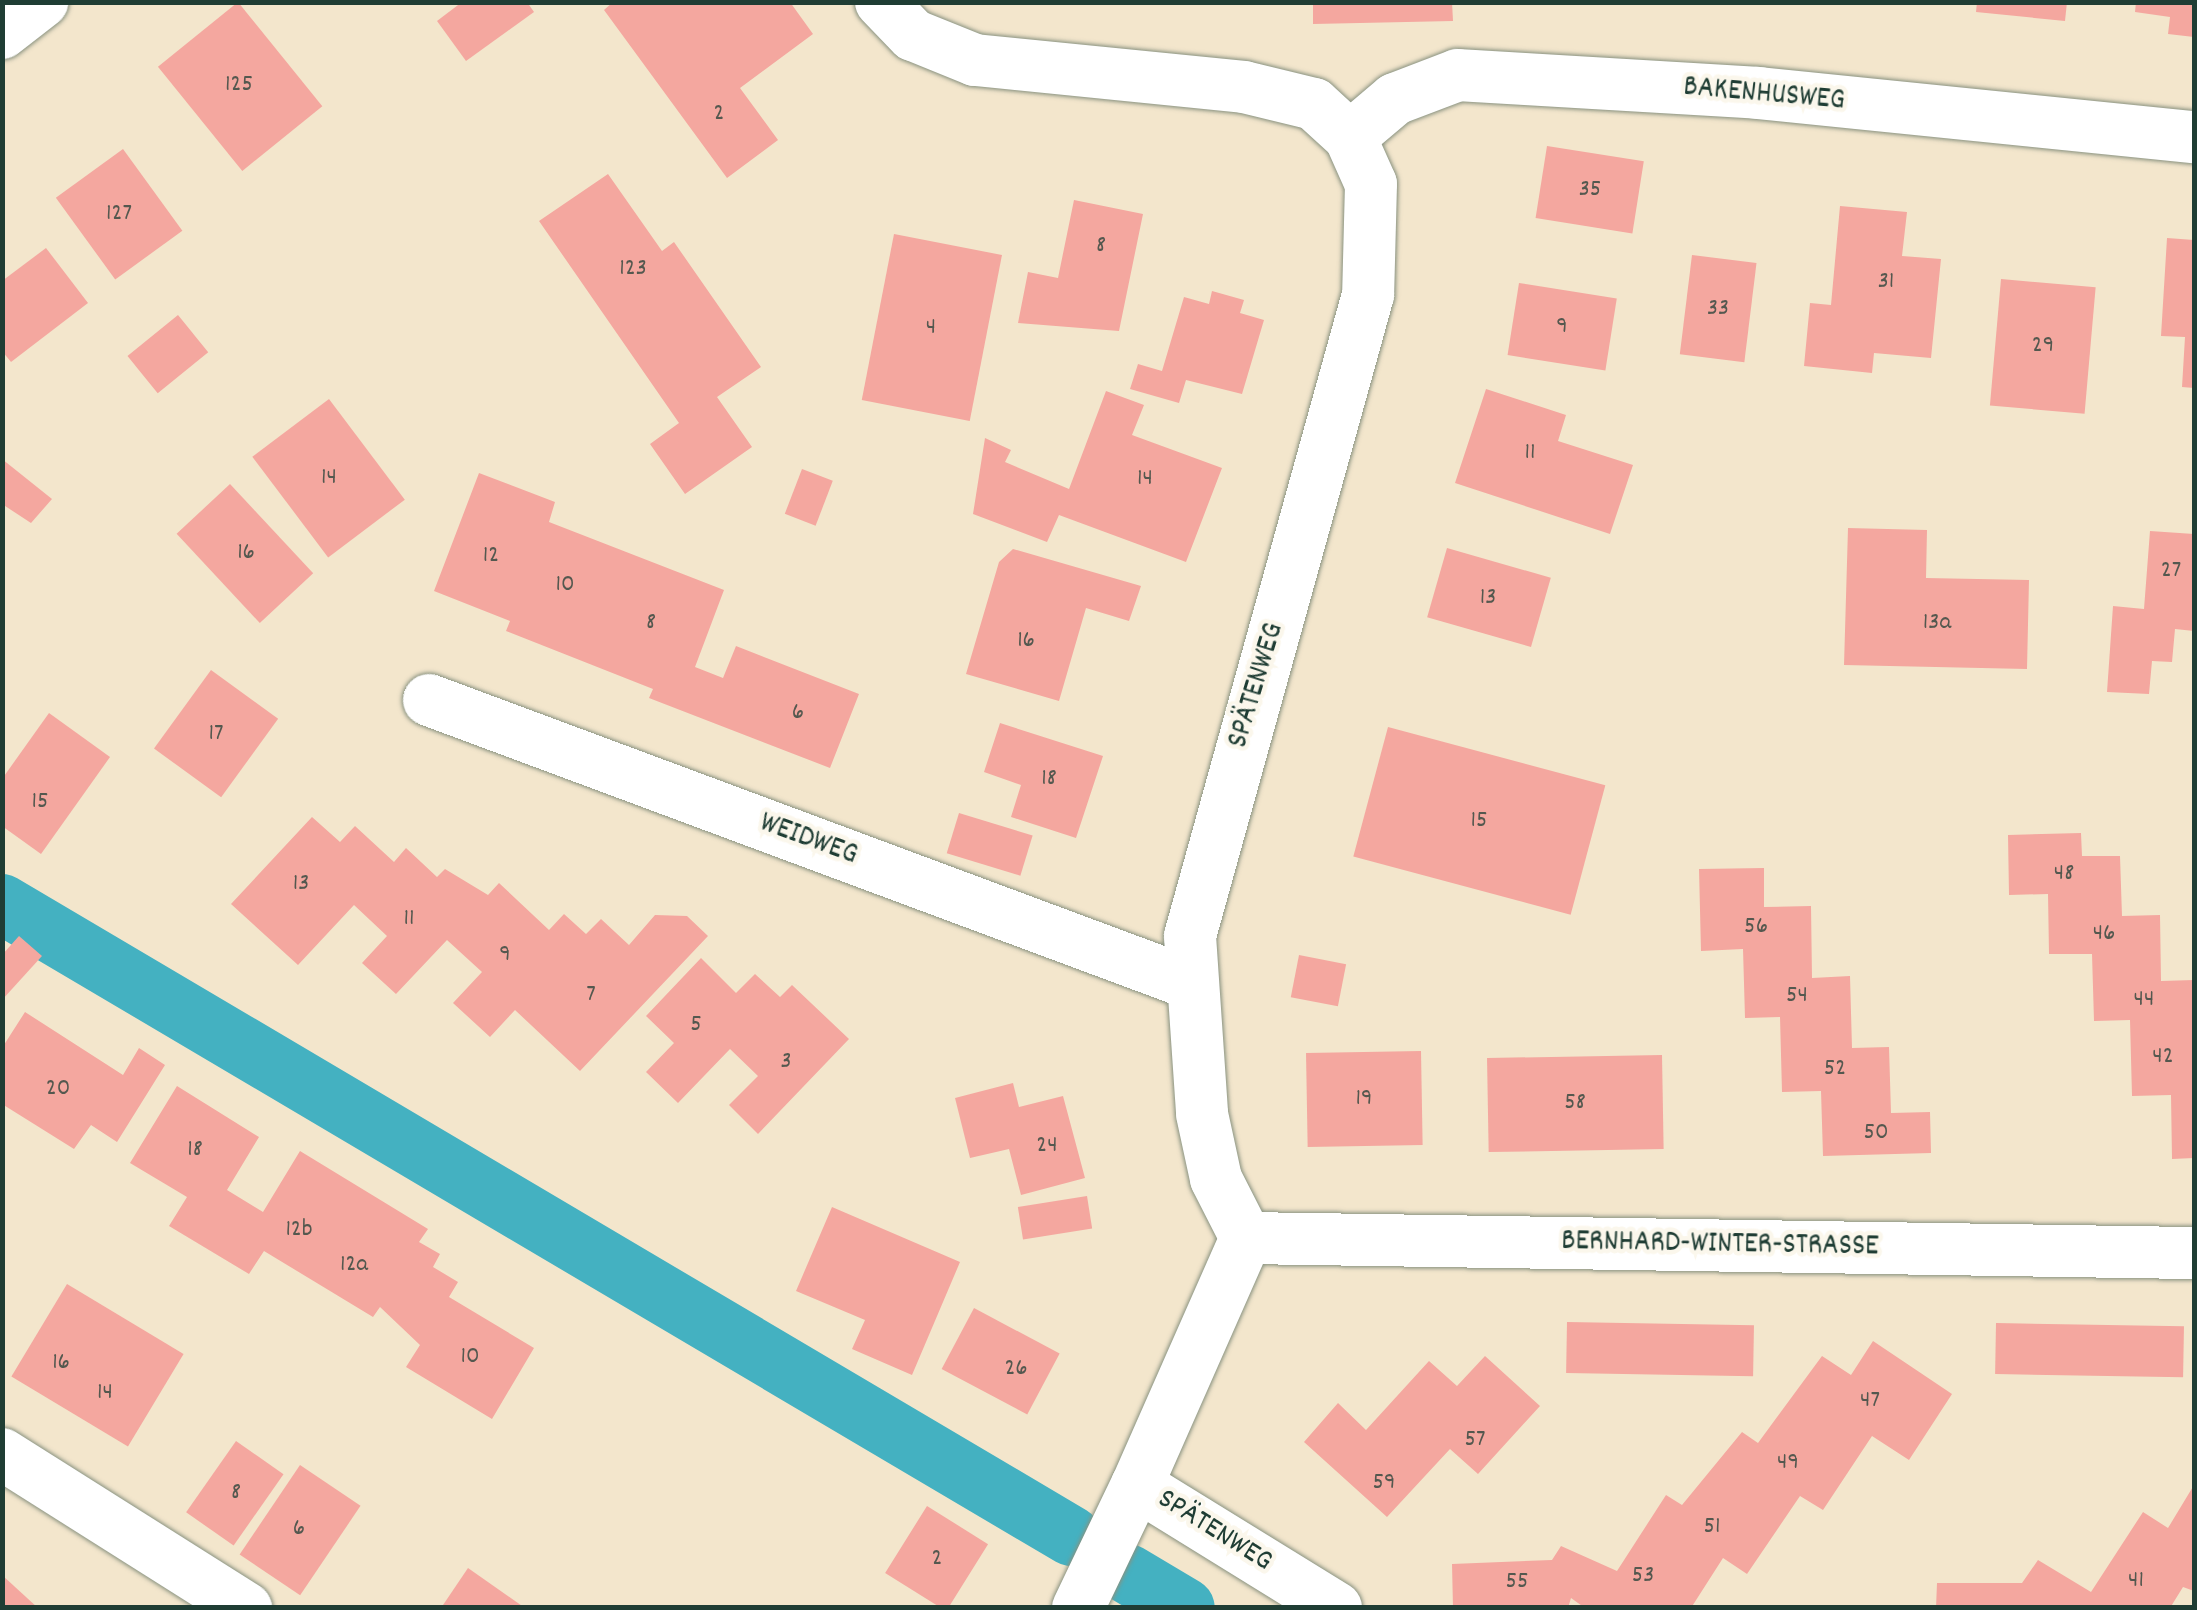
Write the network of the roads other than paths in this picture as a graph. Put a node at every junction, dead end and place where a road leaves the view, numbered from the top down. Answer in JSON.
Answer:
{"nodes":[{"id":1,"x":42,"y":2,"type":"edge"},
{"id":2,"x":881,"y":2,"type":"edge"},
{"id":3,"x":2,"y":33,"type":"edge"},
{"id":4,"x":1350,"y":136,"type":"junction"},
{"id":5,"x":2194,"y":137,"type":"edge"},
{"id":6,"x":428,"y":700,"type":"dead end"},
{"id":7,"x":1188,"y":982,"type":"junction"},
{"id":8,"x":1246,"y":1238,"type":"junction"},
{"id":9,"x":2194,"y":1253,"type":"edge"},
{"id":10,"x":2,"y":1454,"type":"edge"},
{"id":11,"x":1137,"y":1484,"type":"junction"},
{"id":12,"x":246,"y":1608,"type":"edge"},
{"id":13,"x":1078,"y":1608,"type":"edge"},
{"id":14,"x":1336,"y":1608,"type":"edge"}],
"edges":[{"from":1,"to":3,"type":"street"},
{"from":2,"to":4,"type":"street","name":"SPÄTENWEG"},
{"from":4,"to":5,"type":"street","name":"BAKENHUSWEG"},
{"from":4,"to":7,"type":"street","name":"SPÄTENWEG"},
{"from":6,"to":7,"type":"street","name":"WEIDWEG"},
{"from":7,"to":8,"type":"street","name":"SPÄTENWEG"},
{"from":8,"to":9,"type":"street","name":"BERNHARD-WINTER-STRASSE"},
{"from":8,"to":11,"type":"street","name":"SPÄTENWEG"},
{"from":10,"to":12,"type":"street"},
{"from":11,"to":13,"type":"street"},
{"from":11,"to":14,"type":"street","name":"SPÄTENWEG"}]}
